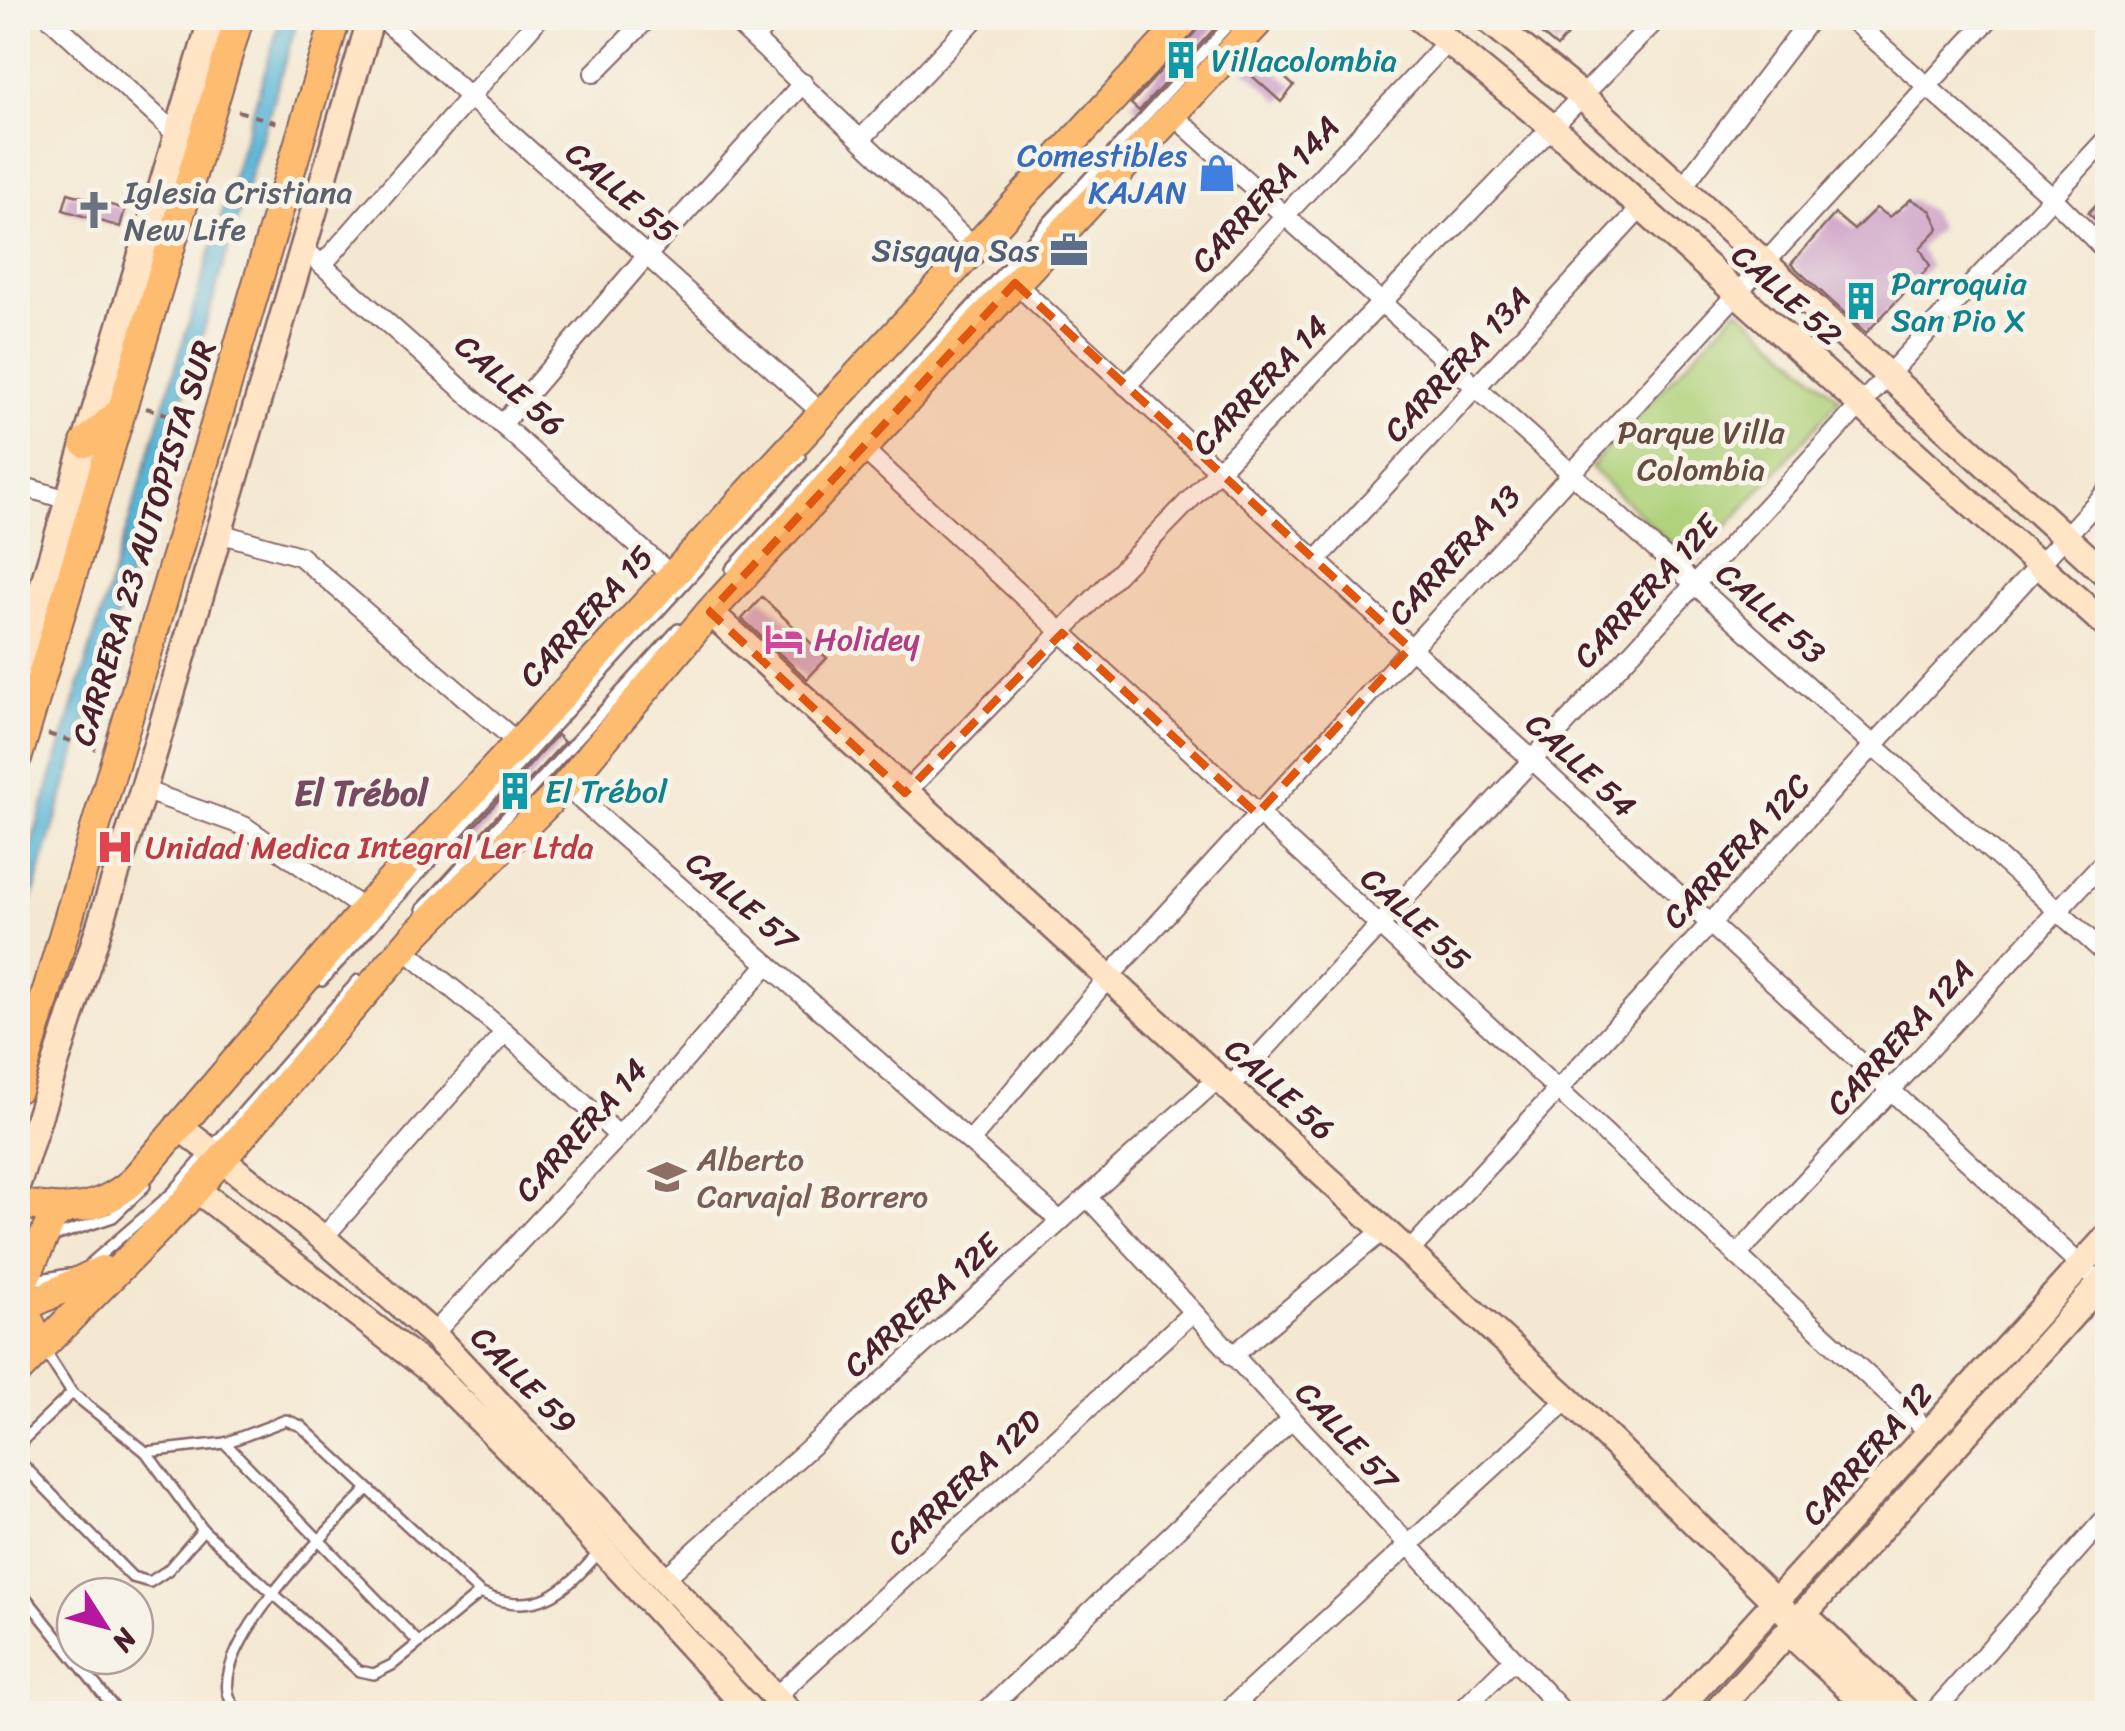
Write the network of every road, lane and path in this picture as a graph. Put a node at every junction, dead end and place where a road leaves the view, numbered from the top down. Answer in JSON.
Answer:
{"nodes":[{"id":1,"x":50,"y":18,"type":"edge"},
{"id":2,"x":212,"y":18,"type":"edge"},
{"id":3,"x":239,"y":18,"type":"edge"},
{"id":4,"x":336,"y":18,"type":"edge"},
{"id":5,"x":371,"y":18,"type":"edge"},
{"id":6,"x":382,"y":18,"type":"edge"},
{"id":7,"x":539,"y":18,"type":"edge"},
{"id":8,"x":648,"y":18,"type":"edge"},
{"id":9,"x":773,"y":18,"type":"edge"},
{"id":10,"x":976,"y":18,"type":"edge"},
{"id":11,"x":1186,"y":18,"type":"edge"},
{"id":12,"x":1205,"y":18,"type":"edge"},
{"id":13,"x":1235,"y":18,"type":"edge"},
{"id":14,"x":1262,"y":18,"type":"edge"},
{"id":15,"x":1418,"y":18,"type":"edge"},
{"id":16,"x":1486,"y":18,"type":"edge"},
{"id":17,"x":1658,"y":18,"type":"edge"},
{"id":18,"x":1811,"y":18,"type":"edge"},
{"id":19,"x":1850,"y":18,"type":"edge"},
{"id":20,"x":1990,"y":18,"type":"edge"},
{"id":21,"x":736,"y":19,"type":"edge"},
{"id":22,"x":755,"y":37,"type":"junction"},
{"id":23,"x":1447,"y":42,"type":"junction"},
{"id":24,"x":594,"y":73,"type":"dead end"},
{"id":25,"x":803,"y":84,"type":"junction"},
{"id":26,"x":1928,"y":84,"type":"junction"},
{"id":27,"x":1582,"y":96,"type":"junction"},
{"id":28,"x":469,"y":98,"type":"junction"},
{"id":29,"x":239,"y":112,"type":"dead end"},
{"id":30,"x":1172,"y":114,"type":"junction"},
{"id":31,"x":1111,"y":120,"type":"dead end"},
{"id":32,"x":284,"y":125,"type":"dead end"},
{"id":33,"x":1552,"y":127,"type":"junction"},
{"id":34,"x":177,"y":135,"type":"junction"},
{"id":35,"x":2108,"y":137,"type":"edge"},
{"id":36,"x":861,"y":139,"type":"junction"},
{"id":37,"x":1682,"y":189,"type":"junction"},
{"id":38,"x":2052,"y":197,"type":"junction"},
{"id":39,"x":1640,"y":208,"type":"junction"},
{"id":40,"x":1286,"y":216,"type":"junction"},
{"id":41,"x":974,"y":248,"type":"junction"},
{"id":42,"x":2108,"y":253,"type":"edge"},
{"id":43,"x":648,"y":254,"type":"junction"},
{"id":44,"x":313,"y":256,"type":"junction"},
{"id":45,"x":1762,"y":264,"type":"junction"},
{"id":46,"x":1015,"y":283,"type":"junction"},
{"id":47,"x":1736,"y":293,"type":"junction"},
{"id":48,"x":1382,"y":303,"type":"junction"},
{"id":49,"x":1886,"y":374,"type":"junction"},
{"id":50,"x":1126,"y":386,"type":"junction"},
{"id":51,"x":1476,"y":388,"type":"junction"},
{"id":52,"x":1859,"y":403,"type":"junction"},
{"id":53,"x":152,"y":410,"type":"dead end"},
{"id":54,"x":121,"y":411,"type":"junction"},
{"id":55,"x":822,"y":413,"type":"junction"},
{"id":56,"x":185,"y":420,"type":"dead end"},
{"id":57,"x":504,"y":422,"type":"junction"},
{"id":58,"x":815,"y":442,"type":"dead end"},
{"id":59,"x":85,"y":443,"type":"junction"},
{"id":60,"x":862,"y":448,"type":"junction"},
{"id":61,"x":1218,"y":471,"type":"junction"},
{"id":62,"x":1571,"y":473,"type":"junction"},
{"id":63,"x":18,"y":485,"type":"edge"},
{"id":64,"x":2108,"y":490,"type":"edge"},
{"id":65,"x":67,"y":504,"type":"junction"},
{"id":66,"x":218,"y":533,"type":"junction"},
{"id":67,"x":2065,"y":537,"type":"junction"},
{"id":68,"x":80,"y":549,"type":"junction"},
{"id":69,"x":1316,"y":561,"type":"junction"},
{"id":70,"x":2039,"y":564,"type":"junction"},
{"id":71,"x":671,"y":575,"type":"junction"},
{"id":72,"x":2108,"y":576,"type":"edge"},
{"id":73,"x":1694,"y":583,"type":"junction"},
{"id":74,"x":702,"y":612,"type":"junction"},
{"id":75,"x":682,"y":625,"type":"dead end"},
{"id":76,"x":2108,"y":627,"type":"edge"},
{"id":77,"x":1062,"y":633,"type":"junction"},
{"id":78,"x":1410,"y":648,"type":"junction"},
{"id":79,"x":18,"y":669,"type":"edge"},
{"id":80,"x":54,"y":736,"type":"dead end"},
{"id":81,"x":518,"y":742,"type":"junction"},
{"id":82,"x":1874,"y":745,"type":"junction"},
{"id":83,"x":91,"y":748,"type":"dead end"},
{"id":84,"x":18,"y":756,"type":"edge"},
{"id":85,"x":1532,"y":760,"type":"junction"},
{"id":86,"x":565,"y":786,"type":"junction"},
{"id":87,"x":142,"y":790,"type":"junction"},
{"id":88,"x":906,"y":794,"type":"junction"},
{"id":89,"x":1258,"y":814,"type":"junction"},
{"id":90,"x":2108,"y":858,"type":"edge"},
{"id":91,"x":365,"y":910,"type":"junction"},
{"id":92,"x":2058,"y":911,"type":"junction"},
{"id":93,"x":1710,"y":924,"type":"junction"},
{"id":94,"x":1379,"y":926,"type":"junction"},
{"id":95,"x":398,"y":944,"type":"junction"},
{"id":96,"x":2108,"y":956,"type":"edge"},
{"id":97,"x":768,"y":964,"type":"junction"},
{"id":98,"x":368,"y":968,"type":"dead end"},
{"id":99,"x":1108,"y":977,"type":"junction"},
{"id":100,"x":310,"y":994,"type":"dead end"},
{"id":101,"x":286,"y":1022,"type":"dead end"},
{"id":102,"x":505,"y":1032,"type":"junction"},
{"id":103,"x":1225,"y":1082,"type":"junction"},
{"id":104,"x":18,"y":1088,"type":"edge"},
{"id":105,"x":1557,"y":1090,"type":"junction"},
{"id":106,"x":1890,"y":1091,"type":"junction"},
{"id":107,"x":618,"y":1136,"type":"junction"},
{"id":108,"x":970,"y":1141,"type":"junction"},
{"id":109,"x":198,"y":1143,"type":"junction"},
{"id":110,"x":18,"y":1182,"type":"edge"},
{"id":111,"x":196,"y":1189,"type":"junction"},
{"id":112,"x":1087,"y":1197,"type":"junction"},
{"id":113,"x":18,"y":1203,"type":"edge"},
{"id":114,"x":64,"y":1210,"type":"junction"},
{"id":115,"x":1059,"y":1220,"type":"junction"},
{"id":116,"x":1384,"y":1230,"type":"junction"},
{"id":117,"x":2108,"y":1236,"type":"edge"},
{"id":118,"x":323,"y":1238,"type":"junction"},
{"id":119,"x":30,"y":1241,"type":"edge"},
{"id":120,"x":1409,"y":1252,"type":"junction"},
{"id":121,"x":130,"y":1254,"type":"junction"},
{"id":122,"x":1736,"y":1256,"type":"junction"},
{"id":123,"x":2099,"y":1279,"type":"edge"},
{"id":124,"x":19,"y":1296,"type":"edge"},
{"id":125,"x":1193,"y":1312,"type":"junction"},
{"id":126,"x":441,"y":1341,"type":"junction"},
{"id":127,"x":42,"y":1346,"type":"junction"},
{"id":128,"x":1232,"y":1356,"type":"junction"},
{"id":129,"x":18,"y":1371,"type":"edge"},
{"id":130,"x":431,"y":1371,"type":"junction"},
{"id":131,"x":72,"y":1393,"type":"junction"},
{"id":132,"x":1568,"y":1399,"type":"junction"},
{"id":133,"x":1292,"y":1419,"type":"junction"},
{"id":134,"x":1930,"y":1433,"type":"junction"},
{"id":135,"x":224,"y":1443,"type":"junction"},
{"id":136,"x":146,"y":1452,"type":"junction"},
{"id":137,"x":368,"y":1489,"type":"junction"},
{"id":138,"x":2108,"y":1515,"type":"edge"},
{"id":139,"x":204,"y":1530,"type":"junction"},
{"id":140,"x":621,"y":1531,"type":"junction"},
{"id":141,"x":320,"y":1540,"type":"junction"},
{"id":142,"x":1407,"y":1547,"type":"junction"},
{"id":143,"x":602,"y":1549,"type":"junction"},
{"id":144,"x":664,"y":1580,"type":"junction"},
{"id":145,"x":18,"y":1588,"type":"edge"},
{"id":146,"x":272,"y":1590,"type":"junction"},
{"id":147,"x":480,"y":1593,"type":"junction"},
{"id":148,"x":1775,"y":1602,"type":"junction"},
{"id":149,"x":1798,"y":1632,"type":"junction"},
{"id":150,"x":420,"y":1643,"type":"junction"},
{"id":151,"x":1514,"y":1660,"type":"junction"},
{"id":152,"x":783,"y":1705,"type":"edge"},
{"id":153,"x":119,"y":1714,"type":"edge"},
{"id":154,"x":237,"y":1714,"type":"edge"},
{"id":155,"x":753,"y":1714,"type":"edge"},
{"id":156,"x":983,"y":1714,"type":"edge"},
{"id":157,"x":1224,"y":1714,"type":"edge"},
{"id":158,"x":1458,"y":1714,"type":"edge"},
{"id":159,"x":1565,"y":1714,"type":"edge"},
{"id":160,"x":1673,"y":1714,"type":"edge"},
{"id":161,"x":1714,"y":1714,"type":"edge"},
{"id":162,"x":1876,"y":1714,"type":"edge"},
{"id":163,"x":1909,"y":1714,"type":"edge"},
{"id":164,"x":1932,"y":1714,"type":"edge"}],
"edges":[{"from":1,"to":34,"type":"street"},
{"from":2,"to":34,"type":"street"},
{"from":3,"to":54,"type":"main road","name":"CARRERA 23 AUTOPISTA SUR"},
{"from":4,"to":104,"type":"main road","name":"CARRERA 23 AUTOPISTA SUR"},
{"from":5,"to":44,"type":"street"},
{"from":6,"to":28,"type":"street","name":"CALLE 55"},
{"from":7,"to":28,"type":"street"},
{"from":8,"to":24,"type":"street"},
{"from":9,"to":22,"type":"street"},
{"from":10,"to":36,"type":"street"},
{"from":11,"to":41,"type":"main road","name":"CARRERA 15"},
{"from":12,"to":31,"type":"lane"},
{"from":13,"to":74,"type":"lane"},
{"from":14,"to":30,"type":"main road","name":"CARRERA 15"},
{"from":15,"to":23,"type":"street","name":"CALLE 52"},
{"from":16,"to":27,"type":"street","name":"CALLE 52"},
{"from":17,"to":27,"type":"street","name":"CARRERA 14"},
{"from":18,"to":37,"type":"street"},
{"from":19,"to":26,"type":"street"},
{"from":20,"to":26,"type":"street","name":"CARRERA 13"},
{"from":21,"to":22,"type":"street"},
{"from":22,"to":25,"type":"street"},
{"from":23,"to":33,"type":"street","name":"CALLE 52"},
{"from":23,"to":40,"type":"street","name":"CARRERA 14A"},
{"from":25,"to":36,"type":"street"},
{"from":25,"to":43,"type":"street"},
{"from":26,"to":38,"type":"street"},
{"from":26,"to":45,"type":"street","name":"CARRERA 13"},
{"from":27,"to":33,"type":"street","name":"CARRERA 14"},
{"from":27,"to":37,"type":"street","name":"CALLE 52"},
{"from":28,"to":43,"type":"street","name":"CALLE 55"},
{"from":28,"to":44,"type":"street"},
{"from":29,"to":32,"type":"path"},
{"from":30,"to":40,"type":"street","name":"CALLE 53"},
{"from":30,"to":46,"type":"main road","name":"CARRERA 15"},
{"from":33,"to":39,"type":"street","name":"CALLE 52"},
{"from":33,"to":48,"type":"street","name":"CARRERA 14"},
{"from":34,"to":59,"type":"street"},
{"from":35,"to":38,"type":"street","name":"CARRERA 12E"},
{"from":36,"to":41,"type":"street"},
{"from":37,"to":45,"type":"street","name":"CALLE 52"},
{"from":38,"to":42,"type":"street"},
{"from":38,"to":49,"type":"street","name":"CARRERA 12E"},
{"from":39,"to":47,"type":"street","name":"CALLE 52"},
{"from":39,"to":51,"type":"street","name":"CARRERA 13A"},
{"from":40,"to":48,"type":"street","name":"CALLE 53"},
{"from":40,"to":50,"type":"street","name":"CARRERA 14A"},
{"from":41,"to":55,"type":"main road","name":"CARRERA 15"},
{"from":43,"to":55,"type":"street","name":"CALLE 55"},
{"from":43,"to":57,"type":"street"},
{"from":44,"to":57,"type":"street","name":"CALLE 56"},
{"from":44,"to":66,"type":"street"},
{"from":45,"to":47,"type":"street","name":"CARRERA 13"},
{"from":45,"to":49,"type":"street","name":"CALLE 52"},
{"from":46,"to":50,"type":"street","name":"CALLE 54"},
{"from":46,"to":60,"type":"main road","name":"CARRERA 15"},
{"from":47,"to":52,"type":"street","name":"CALLE 52"},
{"from":47,"to":62,"type":"street","name":"CARRERA 13"},
{"from":48,"to":51,"type":"street","name":"CALLE 53"},
{"from":48,"to":61,"type":"street","name":"CARRERA 14"},
{"from":49,"to":52,"type":"street","name":"CARRERA 12E"},
{"from":49,"to":67,"type":"street","name":"CALLE 52"},
{"from":50,"to":61,"type":"street","name":"CALLE 54"},
{"from":51,"to":62,"type":"street","name":"CALLE 53"},
{"from":51,"to":69,"type":"street","name":"CARRERA 13A"},
{"from":52,"to":70,"type":"street","name":"CALLE 52"},
{"from":52,"to":73,"type":"street","name":"CARRERA 12E"},
{"from":53,"to":56,"type":"path"},
{"from":54,"to":59,"type":"main road"},
{"from":54,"to":68,"type":"main road","name":"CARRERA 23 AUTOPISTA SUR"},
{"from":55,"to":71,"type":"main road","name":"CARRERA 15"},
{"from":57,"to":71,"type":"street","name":"CALLE 56"},
{"from":58,"to":100,"type":"lane"},
{"from":59,"to":65,"type":"street"},
{"from":60,"to":74,"type":"main road","name":"CARRERA 15"},
{"from":60,"to":77,"type":"street","name":"CALLE 55"},
{"from":61,"to":69,"type":"street","name":"CALLE 54"},
{"from":61,"to":77,"type":"street","name":"CARRERA 14"},
{"from":62,"to":73,"type":"street","name":"CALLE 53"},
{"from":62,"to":78,"type":"street","name":"CARRERA 13"},
{"from":63,"to":65,"type":"street"},
{"from":64,"to":67,"type":"street","name":"CARRERA 12C"},
{"from":65,"to":68,"type":"main road"},
{"from":65,"to":79,"type":"street"},
{"from":66,"to":81,"type":"street"},
{"from":66,"to":87,"type":"street"},
{"from":67,"to":70,"type":"street","name":"CARRERA 12C"},
{"from":67,"to":72,"type":"street","name":"CALLE 52"},
{"from":68,"to":84,"type":"main road","name":"CARRERA 23 AUTOPISTA SUR"},
{"from":69,"to":78,"type":"street","name":"CALLE 54"},
{"from":70,"to":76,"type":"street","name":"CALLE 52"},
{"from":70,"to":82,"type":"street","name":"CARRERA 12C"},
{"from":71,"to":81,"type":"main road","name":"CARRERA 15"},
{"from":73,"to":82,"type":"street","name":"CALLE 53"},
{"from":73,"to":85,"type":"street","name":"CARRERA 12E"},
{"from":74,"to":86,"type":"main road","name":"CARRERA 15"},
{"from":74,"to":88,"type":"street","name":"CALLE 56"},
{"from":75,"to":95,"type":"lane"},
{"from":77,"to":88,"type":"street","name":"CARRERA 14"},
{"from":77,"to":89,"type":"street","name":"CALLE 55"},
{"from":78,"to":85,"type":"street","name":"CALLE 54"},
{"from":78,"to":89,"type":"street","name":"CARRERA 13"},
{"from":80,"to":83,"type":"path"},
{"from":81,"to":91,"type":"main road","name":"CARRERA 15"},
{"from":82,"to":92,"type":"street","name":"CALLE 53"},
{"from":82,"to":93,"type":"street","name":"CARRERA 12C"},
{"from":85,"to":93,"type":"street","name":"CALLE 54"},
{"from":85,"to":94,"type":"street","name":"CARRERA 12E"},
{"from":86,"to":95,"type":"main road","name":"CARRERA 15"},
{"from":86,"to":97,"type":"street","name":"CALLE 57"},
{"from":87,"to":91,"type":"street"},
{"from":87,"to":110,"type":"street"},
{"from":88,"to":99,"type":"street","name":"CALLE 56"},
{"from":89,"to":94,"type":"street","name":"CALLE 55"},
{"from":89,"to":99,"type":"street","name":"CARRERA 13"},
{"from":90,"to":92,"type":"street","name":"CARRERA 12A"},
{"from":91,"to":109,"type":"main road","name":"CARRERA 15"},
{"from":92,"to":96,"type":"street","name":"CALLE 53"},
{"from":92,"to":106,"type":"street","name":"CARRERA 12A"},
{"from":93,"to":105,"type":"street","name":"CARRERA 12C"},
{"from":93,"to":106,"type":"street","name":"CALLE 54"},
{"from":94,"to":103,"type":"street","name":"CARRERA 12E"},
{"from":94,"to":105,"type":"street","name":"CALLE 55"},
{"from":95,"to":102,"type":"street"},
{"from":95,"to":109,"type":"main road","name":"CARRERA 15"},
{"from":97,"to":107,"type":"street","name":"CARRERA 14"},
{"from":97,"to":108,"type":"street","name":"CALLE 57"},
{"from":98,"to":109,"type":"lane"},
{"from":99,"to":103,"type":"street","name":"CALLE 56"},
{"from":99,"to":108,"type":"street","name":"CARRERA 13"},
{"from":101,"to":109,"type":"lane"},
{"from":102,"to":107,"type":"street"},
{"from":102,"to":118,"type":"street"},
{"from":103,"to":112,"type":"street","name":"CARRERA 12E"},
{"from":103,"to":116,"type":"street","name":"CALLE 56"},
{"from":105,"to":120,"type":"street","name":"CARRERA 12C"},
{"from":105,"to":122,"type":"street","name":"CALLE 55"},
{"from":106,"to":122,"type":"street","name":"CARRERA 12A"},
{"from":106,"to":123,"type":"street","name":"CALLE 54"},
{"from":107,"to":126,"type":"street","name":"CARRERA 14"},
{"from":108,"to":115,"type":"street","name":"CALLE 57"},
{"from":109,"to":111,"type":"main road","name":"CARRERA 15"},
{"from":109,"to":114,"type":"main road","name":"CARRERA 15"},
{"from":109,"to":118,"type":"street","name":"CALLE 59"},
{"from":109,"to":119,"type":"lane"},
{"from":109,"to":124,"type":"lane"},
{"from":111,"to":121,"type":"main road","name":"CARRERA 15"},
{"from":111,"to":130,"type":"street","name":"CALLE 59"},
{"from":112,"to":115,"type":"street","name":"CARRERA 12E"},
{"from":112,"to":125,"type":"street","name":"CALLE 57"},
{"from":113,"to":114,"type":"main road","name":"CARRERA 15"},
{"from":114,"to":119,"type":"main road"},
{"from":115,"to":144,"type":"street","name":"CARRERA 12E"},
{"from":116,"to":120,"type":"street","name":"CALLE 56"},
{"from":116,"to":128,"type":"street"},
{"from":117,"to":123,"type":"street","name":"CARRERA 12"},
{"from":118,"to":126,"type":"street","name":"CALLE 59"},
{"from":119,"to":124,"type":"main road"},
{"from":120,"to":132,"type":"street","name":"CALLE 56"},
{"from":121,"to":124,"type":"main road"},
{"from":121,"to":127,"type":"main road","name":"CARRERA 15"},
{"from":122,"to":134,"type":"street","name":"CALLE 55"},
{"from":123,"to":134,"type":"street","name":"CARRERA 12"},
{"from":123,"to":149,"type":"street","name":"CARRERA 12"},
{"from":124,"to":127,"type":"main road"},
{"from":125,"to":128,"type":"street","name":"CALLE 57"},
{"from":125,"to":152,"type":"street","name":"CARRERA 12D"},
{"from":126,"to":130,"type":"street"},
{"from":126,"to":140,"type":"street","name":"CALLE 59"},
{"from":127,"to":129,"type":"main road","name":"CARRERA 15"},
{"from":127,"to":131,"type":"lane"},
{"from":128,"to":133,"type":"street","name":"CALLE 57"},
{"from":130,"to":143,"type":"street","name":"CALLE 59"},
{"from":131,"to":136,"type":"lane"},
{"from":131,"to":139,"type":"lane"},
{"from":132,"to":142,"type":"street"},
{"from":132,"to":148,"type":"street","name":"CALLE 56"},
{"from":133,"to":142,"type":"street","name":"CALLE 57"},
{"from":133,"to":156,"type":"street"},
{"from":134,"to":148,"type":"street","name":"CARRERA 12"},
{"from":135,"to":136,"type":"lane"},
{"from":135,"to":137,"type":"lane"},
{"from":135,"to":141,"type":"lane"},
{"from":136,"to":139,"type":"lane"},
{"from":137,"to":141,"type":"lane"},
{"from":137,"to":147,"type":"lane"},
{"from":138,"to":164,"type":"street"},
{"from":139,"to":146,"type":"lane"},
{"from":140,"to":143,"type":"lane"},
{"from":140,"to":144,"type":"street","name":"CALLE 59"},
{"from":141,"to":146,"type":"lane"},
{"from":141,"to":150,"type":"lane"},
{"from":142,"to":151,"type":"street","name":"CALLE 57"},
{"from":142,"to":157,"type":"street"},
{"from":143,"to":147,"type":"lane"},
{"from":143,"to":155,"type":"street","name":"CALLE 59"},
{"from":144,"to":152,"type":"street","name":"CALLE 59"},
{"from":145,"to":153,"type":"lane"},
{"from":146,"to":150,"type":"lane"},
{"from":146,"to":154,"type":"lane"},
{"from":147,"to":150,"type":"lane"},
{"from":148,"to":149,"type":"street","name":"CALLE 56"},
{"from":148,"to":160,"type":"street","name":"CARRERA 12"},
{"from":149,"to":161,"type":"street","name":"CARRERA 12"},
{"from":149,"to":162,"type":"street","name":"CALLE 56"},
{"from":149,"to":163,"type":"street","name":"CALLE 56"},
{"from":151,"to":158,"type":"street"},
{"from":151,"to":159,"type":"street","name":"CALLE 57"}]}
